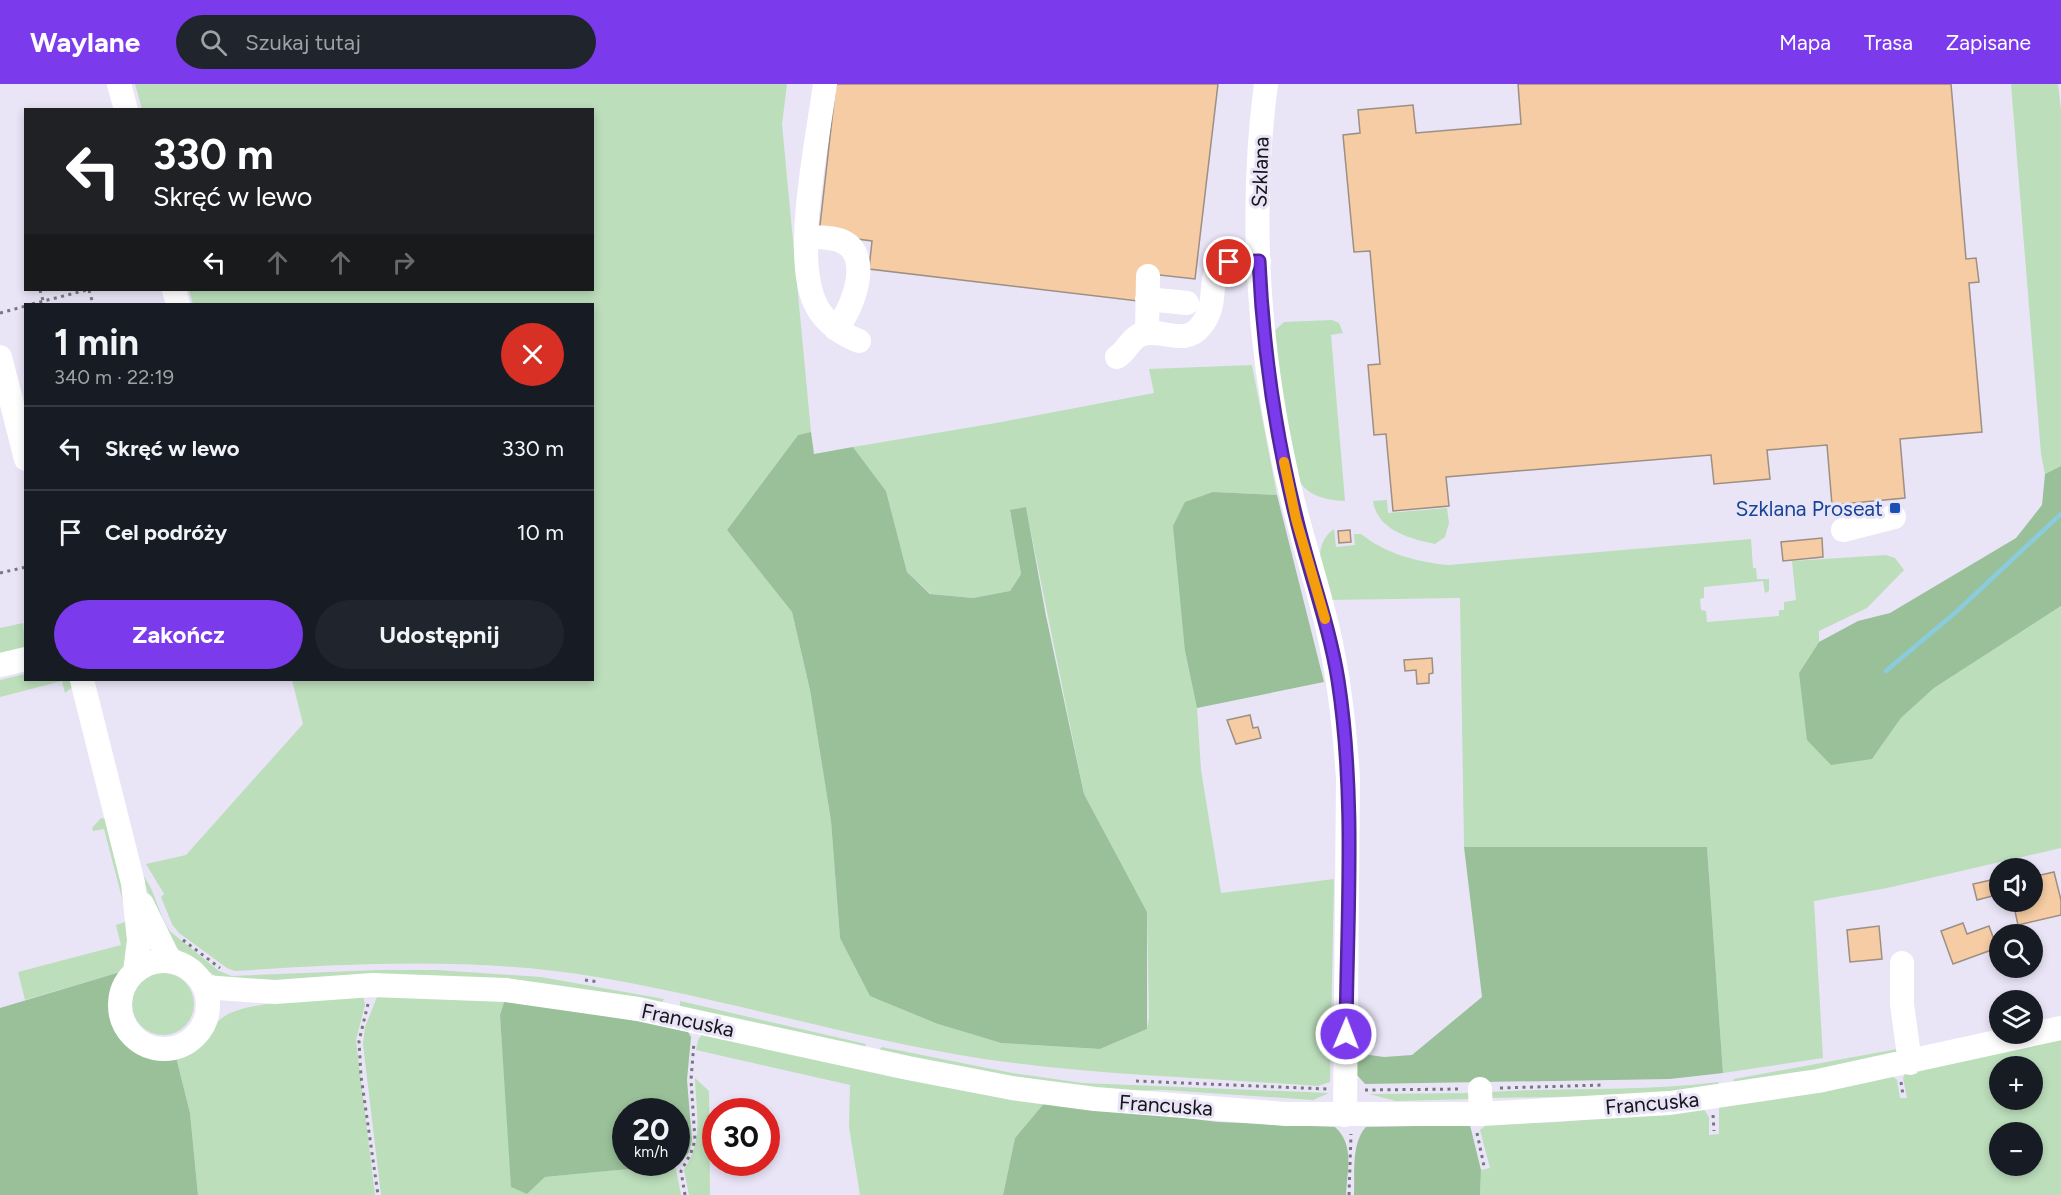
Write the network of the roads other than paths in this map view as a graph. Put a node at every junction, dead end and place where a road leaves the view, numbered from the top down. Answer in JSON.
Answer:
{"nodes":[{"id":1,"x":119,"y":84,"type":"edge"},
{"id":2,"x":825,"y":84,"type":"edge"},
{"id":3,"x":1266,"y":84,"type":"edge"},
{"id":4,"x":125,"y":108,"type":"edge"},
{"id":5,"x":806,"y":236,"type":"junction"},
{"id":6,"x":1259,"y":261,"type":"junction"},
{"id":7,"x":1187,"y":303,"type":"dead end"},
{"id":8,"x":836,"y":329,"type":"junction"},
{"id":9,"x":1147,"y":333,"type":"junction"},
{"id":10,"x":859,"y":341,"type":"dead end"},
{"id":11,"x":0,"y":357,"type":"edge"},
{"id":12,"x":1117,"y":357,"type":"dead end"},
{"id":13,"x":24,"y":451,"type":"edge"},
{"id":14,"x":1894,"y":517,"type":"dead end"},
{"id":15,"x":1843,"y":530,"type":"dead end"},
{"id":16,"x":24,"y":659,"type":"edge"},
{"id":17,"x":0,"y":665,"type":"edge"},
{"id":18,"x":82,"y":681,"type":"edge"},
{"id":19,"x":133,"y":883,"type":"junction"},
{"id":20,"x":170,"y":961,"type":"junction"},
{"id":21,"x":1902,"y":963,"type":"dead end"},
{"id":22,"x":135,"y":972,"type":"junction"},
{"id":23,"x":204,"y":987,"type":"junction"},
{"id":24,"x":275,"y":992,"type":"junction"},
{"id":25,"x":207,"y":1016,"type":"junction"},
{"id":26,"x":2061,"y":1028,"type":"edge"},
{"id":27,"x":1910,"y":1063,"type":"junction"},
{"id":28,"x":1480,"y":1089,"type":"road end"},
{"id":29,"x":1478,"y":1114,"type":"junction"},
{"id":30,"x":1349,"y":1115,"type":"junction"}],
"edges":[{"from":1,"to":4,"type":"street"},
{"from":2,"to":5,"type":"street"},
{"from":3,"to":6,"type":"street","name":"Szklana"},
{"from":5,"to":8,"type":"street"},
{"from":5,"to":8,"type":"street"},
{"from":6,"to":9,"type":"street"},
{"from":6,"to":30,"type":"street","name":"Szklana"},
{"from":7,"to":9,"type":"street"},
{"from":8,"to":10,"type":"street"},
{"from":9,"to":12,"type":"street"},
{"from":11,"to":13,"type":"street"},
{"from":14,"to":15,"type":"street"},
{"from":16,"to":17,"type":"street"},
{"from":18,"to":19,"type":"street"},
{"from":19,"to":20,"type":"street"},
{"from":19,"to":22,"type":"street"},
{"from":20,"to":22,"type":"street"},
{"from":20,"to":23,"type":"street"},
{"from":21,"to":27,"type":"street"},
{"from":22,"to":25,"type":"street"},
{"from":23,"to":24,"type":"street","name":"Francuska"},
{"from":23,"to":25,"type":"street"},
{"from":24,"to":25,"type":"street","name":"Francuska"},
{"from":24,"to":30,"type":"street","name":"Francuska"},
{"from":26,"to":27,"type":"street","name":"Francuska"},
{"from":27,"to":29,"type":"street","name":"Francuska"},
{"from":28,"to":29,"type":"street"},
{"from":29,"to":30,"type":"street","name":"Francuska"}]}
